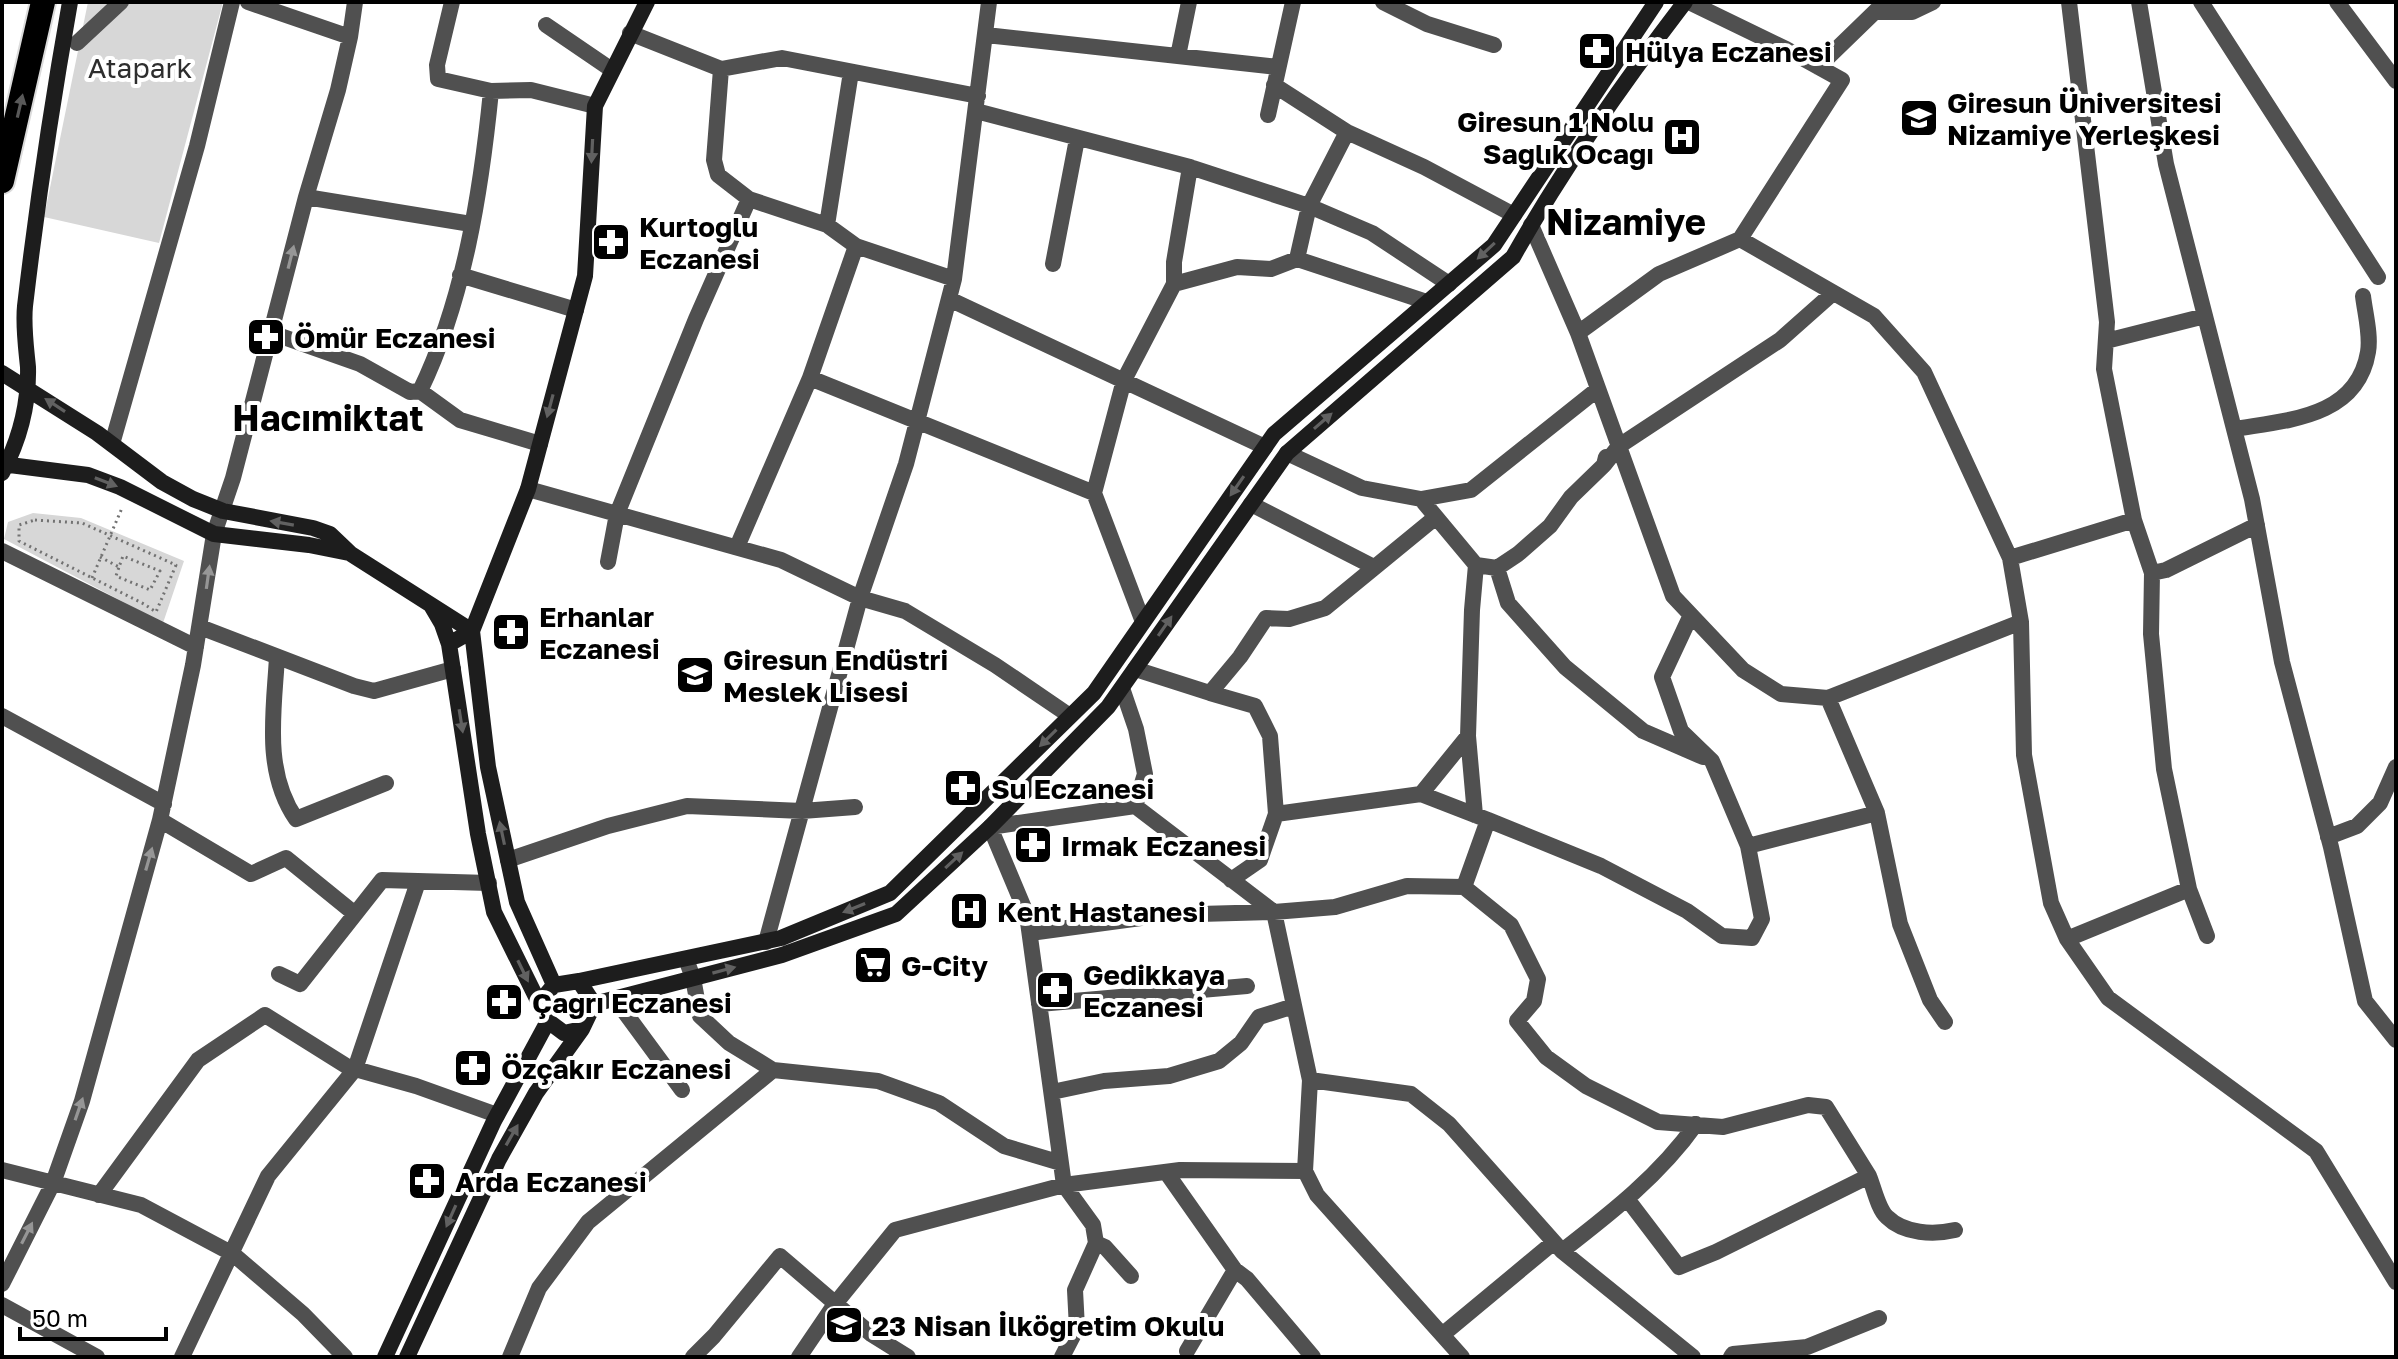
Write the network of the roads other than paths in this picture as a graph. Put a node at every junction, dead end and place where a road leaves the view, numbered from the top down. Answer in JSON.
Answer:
{"nodes":[{"id":1,"x":43,"y":2,"type":"edge"},
{"id":2,"x":70,"y":2,"type":"edge"},
{"id":3,"x":121,"y":2,"type":"edge"},
{"id":4,"x":232,"y":2,"type":"edge"},
{"id":5,"x":248,"y":2,"type":"edge"},
{"id":6,"x":355,"y":2,"type":"edge"},
{"id":7,"x":452,"y":2,"type":"edge"},
{"id":8,"x":647,"y":2,"type":"edge"},
{"id":9,"x":1189,"y":2,"type":"edge"},
{"id":10,"x":1293,"y":2,"type":"edge"},
{"id":11,"x":1383,"y":2,"type":"edge"},
{"id":12,"x":1656,"y":2,"type":"edge"},
{"id":13,"x":1687,"y":2,"type":"edge"},
{"id":14,"x":1933,"y":2,"type":"edge"},
{"id":15,"x":2069,"y":2,"type":"edge"},
{"id":16,"x":2139,"y":2,"type":"edge"},
{"id":17,"x":2201,"y":2,"type":"edge"},
{"id":18,"x":2337,"y":2,"type":"edge"},
{"id":19,"x":987,"y":6,"type":"edge"},
{"id":20,"x":1881,"y":7,"type":"edge"},
{"id":21,"x":546,"y":25,"type":"dead end"},
{"id":22,"x":630,"y":33,"type":"junction"},
{"id":23,"x":986,"y":35,"type":"junction"},
{"id":24,"x":350,"y":37,"type":"junction"},
{"id":25,"x":77,"y":43,"type":"dead end"},
{"id":26,"x":1494,"y":45,"type":"dead end"},
{"id":27,"x":1178,"y":56,"type":"junction"},
{"id":28,"x":1278,"y":67,"type":"junction"},
{"id":29,"x":1818,"y":67,"type":"junction"},
{"id":30,"x":721,"y":69,"type":"junction"},
{"id":31,"x":612,"y":70,"type":"junction"},
{"id":32,"x":851,"y":72,"type":"junction"},
{"id":33,"x":2396,"y":81,"type":"edge"},
{"id":34,"x":1274,"y":85,"type":"junction"},
{"id":35,"x":491,"y":91,"type":"junction"},
{"id":36,"x":977,"y":104,"type":"junction"},
{"id":37,"x":595,"y":106,"type":"junction"},
{"id":38,"x":1268,"y":115,"type":"dead end"},
{"id":39,"x":1347,"y":132,"type":"junction"},
{"id":40,"x":1077,"y":139,"type":"junction"},
{"id":41,"x":1190,"y":167,"type":"junction"},
{"id":42,"x":2,"y":181,"type":"edge"},
{"id":43,"x":306,"y":197,"type":"junction"},
{"id":44,"x":749,"y":199,"type":"junction"},
{"id":45,"x":1309,"y":206,"type":"junction"},
{"id":46,"x":1514,"y":215,"type":"junction"},
{"id":47,"x":471,"y":224,"type":"junction"},
{"id":48,"x":827,"y":225,"type":"junction"},
{"id":49,"x":1531,"y":225,"type":"junction"},
{"id":50,"x":1740,"y":239,"type":"junction"},
{"id":51,"x":856,"y":246,"type":"junction"},
{"id":52,"x":1297,"y":259,"type":"junction"},
{"id":53,"x":1053,"y":264,"type":"dead end"},
{"id":54,"x":460,"y":275,"type":"junction"},
{"id":55,"x":2378,"y":277,"type":"dead end"},
{"id":56,"x":954,"y":279,"type":"junction"},
{"id":57,"x":1174,"y":284,"type":"junction"},
{"id":58,"x":1449,"y":284,"type":"junction"},
{"id":59,"x":1833,"y":293,"type":"junction"},
{"id":60,"x":2363,"y":296,"type":"dead end"},
{"id":61,"x":949,"y":299,"type":"junction"},
{"id":62,"x":1427,"y":302,"type":"junction"},
{"id":63,"x":576,"y":310,"type":"junction"},
{"id":64,"x":2205,"y":316,"type":"junction"},
{"id":65,"x":272,"y":333,"type":"junction"},
{"id":66,"x":1578,"y":333,"type":"junction"},
{"id":67,"x":2106,"y":341,"type":"junction"},
{"id":68,"x":2,"y":373,"type":"edge"},
{"id":69,"x":810,"y":378,"type":"junction"},
{"id":70,"x":1124,"y":380,"type":"junction"},
{"id":71,"x":28,"y":388,"type":"junction"},
{"id":72,"x":1598,"y":389,"type":"junction"},
{"id":73,"x":420,"y":391,"type":"junction"},
{"id":74,"x":917,"y":422,"type":"junction"},
{"id":75,"x":2234,"y":429,"type":"junction"},
{"id":76,"x":1616,"y":438,"type":"junction"},
{"id":77,"x":112,"y":444,"type":"junction"},
{"id":78,"x":540,"y":444,"type":"junction"},
{"id":79,"x":1265,"y":447,"type":"junction"},
{"id":80,"x":1287,"y":453,"type":"junction"},
{"id":81,"x":4,"y":467,"type":"edge"},
{"id":82,"x":528,"y":489,"type":"junction"},
{"id":83,"x":1094,"y":493,"type":"junction"},
{"id":84,"x":1421,"y":499,"type":"junction"},
{"id":85,"x":1251,"y":504,"type":"junction"},
{"id":86,"x":223,"y":511,"type":"junction"},
{"id":87,"x":617,"y":514,"type":"junction"},
{"id":88,"x":1436,"y":517,"type":"junction"},
{"id":89,"x":2134,"y":520,"type":"junction"},
{"id":90,"x":2257,"y":525,"type":"junction"},
{"id":91,"x":214,"y":534,"type":"junction"},
{"id":92,"x":737,"y":547,"type":"junction"},
{"id":93,"x":2,"y":551,"type":"edge"},
{"id":94,"x":351,"y":554,"type":"junction"},
{"id":95,"x":2010,"y":558,"type":"junction"},
{"id":96,"x":608,"y":562,"type":"dead end"},
{"id":97,"x":1476,"y":565,"type":"junction"},
{"id":98,"x":1374,"y":567,"type":"junction"},
{"id":99,"x":1497,"y":568,"type":"junction"},
{"id":100,"x":2152,"y":573,"type":"junction"},
{"id":101,"x":860,"y":598,"type":"junction"},
{"id":102,"x":428,"y":601,"type":"junction"},
{"id":103,"x":1691,"y":615,"type":"junction"},
{"id":104,"x":1143,"y":622,"type":"junction"},
{"id":105,"x":2021,"y":622,"type":"junction"},
{"id":106,"x":200,"y":627,"type":"junction"},
{"id":107,"x":472,"y":631,"type":"junction"},
{"id":108,"x":449,"y":644,"type":"junction"},
{"id":109,"x":196,"y":647,"type":"junction"},
{"id":110,"x":277,"y":657,"type":"junction"},
{"id":111,"x":453,"y":669,"type":"junction"},
{"id":112,"x":1135,"y":669,"type":"junction"},
{"id":113,"x":1122,"y":688,"type":"junction"},
{"id":114,"x":1210,"y":693,"type":"junction"},
{"id":115,"x":1828,"y":698,"type":"junction"},
{"id":116,"x":2,"y":716,"type":"edge"},
{"id":117,"x":1070,"y":716,"type":"junction"},
{"id":118,"x":1468,"y":736,"type":"junction"},
{"id":119,"x":1712,"y":761,"type":"junction"},
{"id":120,"x":2396,"y":767,"type":"edge"},
{"id":121,"x":386,"y":783,"type":"dead end"},
{"id":122,"x":1421,"y":794,"type":"junction"},
{"id":123,"x":1135,"y":806,"type":"junction"},
{"id":124,"x":855,"y":807,"type":"dead end"},
{"id":125,"x":802,"y":811,"type":"junction"},
{"id":126,"x":162,"y":812,"type":"junction"},
{"id":127,"x":1877,"y":813,"type":"junction"},
{"id":128,"x":1276,"y":814,"type":"junction"},
{"id":129,"x":1481,"y":818,"type":"junction"},
{"id":130,"x":990,"y":827,"type":"junction"},
{"id":131,"x":2328,"y":837,"type":"junction"},
{"id":132,"x":1748,"y":846,"type":"junction"},
{"id":133,"x":508,"y":860,"type":"junction"},
{"id":134,"x":1231,"y":880,"type":"junction"},
{"id":135,"x":418,"y":882,"type":"junction"},
{"id":136,"x":489,"y":883,"type":"junction"},
{"id":137,"x":1464,"y":887,"type":"junction"},
{"id":138,"x":2189,"y":889,"type":"junction"},
{"id":139,"x":1274,"y":912,"type":"junction"},
{"id":140,"x":355,"y":914,"type":"junction"},
{"id":141,"x":1030,"y":933,"type":"junction"},
{"id":142,"x":2207,"y":936,"type":"dead end"},
{"id":143,"x":2067,"y":939,"type":"junction"},
{"id":144,"x":766,"y":942,"type":"junction"},
{"id":145,"x":686,"y":959,"type":"junction"},
{"id":146,"x":279,"y":974,"type":"dead end"},
{"id":147,"x":693,"y":978,"type":"junction"},
{"id":148,"x":579,"y":981,"type":"junction"},
{"id":149,"x":554,"y":985,"type":"junction"},
{"id":150,"x":1247,"y":986,"type":"dead end"},
{"id":151,"x":615,"y":999,"type":"junction"},
{"id":152,"x":539,"y":1003,"type":"junction"},
{"id":153,"x":594,"y":1004,"type":"junction"},
{"id":154,"x":1039,"y":1004,"type":"junction"},
{"id":155,"x":1294,"y":1006,"type":"junction"},
{"id":156,"x":548,"y":1021,"type":"junction"},
{"id":157,"x":1945,"y":1022,"type":"dead end"},
{"id":158,"x":582,"y":1029,"type":"junction"},
{"id":159,"x":2396,"y":1040,"type":"edge"},
{"id":160,"x":355,"y":1069,"type":"junction"},
{"id":161,"x":773,"y":1070,"type":"junction"},
{"id":162,"x":1310,"y":1080,"type":"junction"},
{"id":163,"x":682,"y":1090,"type":"dead end"},
{"id":164,"x":1052,"y":1092,"type":"junction"},
{"id":165,"x":497,"y":1115,"type":"junction"},
{"id":166,"x":1696,"y":1124,"type":"junction"},
{"id":167,"x":1061,"y":1163,"type":"junction"},
{"id":168,"x":2,"y":1170,"type":"edge"},
{"id":169,"x":1305,"y":1171,"type":"junction"},
{"id":170,"x":1166,"y":1172,"type":"junction"},
{"id":171,"x":1869,"y":1176,"type":"junction"},
{"id":172,"x":53,"y":1183,"type":"junction"},
{"id":173,"x":1064,"y":1185,"type":"junction"},
{"id":174,"x":99,"y":1195,"type":"junction"},
{"id":175,"x":1628,"y":1200,"type":"junction"},
{"id":176,"x":1955,"y":1230,"type":"dead end"},
{"id":177,"x":1096,"y":1243,"type":"junction"},
{"id":178,"x":1558,"y":1246,"type":"junction"},
{"id":179,"x":233,"y":1254,"type":"junction"},
{"id":180,"x":1235,"y":1270,"type":"junction"},
{"id":181,"x":1131,"y":1276,"type":"dead end"},
{"id":182,"x":2396,"y":1282,"type":"edge"},
{"id":183,"x":2,"y":1284,"type":"edge"},
{"id":184,"x":835,"y":1304,"type":"junction"},
{"id":185,"x":2,"y":1305,"type":"edge"},
{"id":186,"x":1879,"y":1318,"type":"dead end"},
{"id":187,"x":1442,"y":1335,"type":"junction"},
{"id":188,"x":1187,"y":1351,"type":"dead end"},
{"id":189,"x":1458,"y":1355,"type":"edge"},
{"id":190,"x":97,"y":1357,"type":"edge"},
{"id":191,"x":182,"y":1357,"type":"edge"},
{"id":192,"x":345,"y":1357,"type":"edge"},
{"id":193,"x":385,"y":1357,"type":"edge"},
{"id":194,"x":407,"y":1357,"type":"edge"},
{"id":195,"x":510,"y":1357,"type":"edge"},
{"id":196,"x":693,"y":1357,"type":"edge"},
{"id":197,"x":799,"y":1357,"type":"edge"},
{"id":198,"x":908,"y":1357,"type":"edge"},
{"id":199,"x":1062,"y":1357,"type":"edge"},
{"id":200,"x":1313,"y":1357,"type":"edge"},
{"id":201,"x":1693,"y":1357,"type":"edge"},
{"id":202,"x":1731,"y":1357,"type":"edge"}],
"edges":[{"from":42,"to":1,"type":"highway","one_way":true},
{"from":2,"to":71,"type":"street"},
{"from":3,"to":25,"type":"street"},
{"from":4,"to":77,"type":"street"},
{"from":5,"to":24,"type":"street"},
{"from":6,"to":24,"type":"street"},
{"from":7,"to":35,"type":"street"},
{"from":8,"to":22,"type":"street"},
{"from":9,"to":27,"type":"street"},
{"from":10,"to":28,"type":"street"},
{"from":11,"to":26,"type":"street"},
{"from":12,"to":46,"type":"street"},
{"from":13,"to":29,"type":"street"},
{"from":13,"to":49,"type":"street"},
{"from":14,"to":20,"type":"street"},
{"from":15,"to":67,"type":"street"},
{"from":16,"to":64,"type":"street"},
{"from":17,"to":55,"type":"street"},
{"from":18,"to":33,"type":"street"},
{"from":19,"to":23,"type":"street"},
{"from":20,"to":29,"type":"street"},
{"from":21,"to":31,"type":"street"},
{"from":22,"to":30,"type":"street"},
{"from":22,"to":31,"type":"street"},
{"from":23,"to":27,"type":"street"},
{"from":23,"to":36,"type":"street"},
{"from":24,"to":43,"type":"street"},
{"from":27,"to":28,"type":"street"},
{"from":28,"to":34,"type":"street"},
{"from":29,"to":50,"type":"street"},
{"from":30,"to":32,"type":"street"},
{"from":30,"to":44,"type":"street"},
{"from":31,"to":37,"type":"street"},
{"from":32,"to":36,"type":"street"},
{"from":32,"to":48,"type":"street"},
{"from":34,"to":38,"type":"street"},
{"from":34,"to":39,"type":"street"},
{"from":35,"to":37,"type":"street"},
{"from":35,"to":47,"type":"street"},
{"from":36,"to":40,"type":"street"},
{"from":36,"to":56,"type":"street"},
{"from":37,"to":63,"type":"street","one_way":true},
{"from":39,"to":45,"type":"street"},
{"from":39,"to":46,"type":"street"},
{"from":40,"to":41,"type":"street"},
{"from":40,"to":53,"type":"street"},
{"from":41,"to":45,"type":"street"},
{"from":41,"to":57,"type":"street"},
{"from":43,"to":47,"type":"street"},
{"from":65,"to":43,"type":"street","one_way":true},
{"from":44,"to":48,"type":"street"},
{"from":44,"to":87,"type":"street"},
{"from":45,"to":52,"type":"street"},
{"from":45,"to":58,"type":"street"},
{"from":46,"to":58,"type":"street","one_way":true},
{"from":47,"to":54,"type":"street"},
{"from":48,"to":51,"type":"street"},
{"from":49,"to":66,"type":"street"},
{"from":80,"to":49,"type":"street","one_way":true},
{"from":50,"to":59,"type":"street"},
{"from":50,"to":66,"type":"street"},
{"from":51,"to":56,"type":"street"},
{"from":51,"to":69,"type":"street"},
{"from":52,"to":57,"type":"street"},
{"from":52,"to":62,"type":"street"},
{"from":54,"to":63,"type":"street"},
{"from":54,"to":73,"type":"street"},
{"from":56,"to":61,"type":"street"},
{"from":57,"to":70,"type":"street"},
{"from":58,"to":62,"type":"street"},
{"from":59,"to":76,"type":"street"},
{"from":59,"to":95,"type":"street"},
{"from":60,"to":75,"type":"street"},
{"from":61,"to":70,"type":"street"},
{"from":61,"to":74,"type":"street"},
{"from":62,"to":79,"type":"street"},
{"from":63,"to":78,"type":"street","one_way":true},
{"from":64,"to":67,"type":"street"},
{"from":64,"to":75,"type":"street"},
{"from":65,"to":73,"type":"street"},
{"from":65,"to":86,"type":"street"},
{"from":66,"to":72,"type":"street"},
{"from":67,"to":89,"type":"street"},
{"from":68,"to":71,"type":"street"},
{"from":69,"to":74,"type":"street"},
{"from":69,"to":92,"type":"street"},
{"from":70,"to":79,"type":"street"},
{"from":70,"to":83,"type":"street"},
{"from":77,"to":71,"type":"street","one_way":true},
{"from":71,"to":81,"type":"street"},
{"from":72,"to":76,"type":"street"},
{"from":72,"to":84,"type":"street"},
{"from":73,"to":78,"type":"street"},
{"from":74,"to":83,"type":"street"},
{"from":74,"to":101,"type":"street"},
{"from":75,"to":90,"type":"street"},
{"from":76,"to":99,"type":"street"},
{"from":76,"to":103,"type":"street"},
{"from":77,"to":86,"type":"street"},
{"from":78,"to":82,"type":"street"},
{"from":79,"to":104,"type":"street","one_way":true},
{"from":80,"to":84,"type":"street"},
{"from":80,"to":85,"type":"street"},
{"from":81,"to":91,"type":"street","one_way":true},
{"from":82,"to":87,"type":"street"},
{"from":82,"to":107,"type":"street"},
{"from":83,"to":104,"type":"street"},
{"from":84,"to":88,"type":"street"},
{"from":85,"to":98,"type":"street"},
{"from":112,"to":85,"type":"street","one_way":true},
{"from":86,"to":91,"type":"street"},
{"from":94,"to":86,"type":"street","one_way":true},
{"from":87,"to":92,"type":"street"},
{"from":87,"to":96,"type":"street"},
{"from":88,"to":97,"type":"street"},
{"from":88,"to":98,"type":"street"},
{"from":89,"to":95,"type":"street"},
{"from":89,"to":100,"type":"street"},
{"from":90,"to":100,"type":"street"},
{"from":90,"to":131,"type":"street"},
{"from":91,"to":94,"type":"street"},
{"from":106,"to":91,"type":"street","one_way":true},
{"from":92,"to":101,"type":"street"},
{"from":93,"to":109,"type":"street"},
{"from":94,"to":102,"type":"street"},
{"from":95,"to":105,"type":"street"},
{"from":97,"to":99,"type":"street"},
{"from":97,"to":118,"type":"street"},
{"from":98,"to":114,"type":"street"},
{"from":99,"to":119,"type":"street"},
{"from":100,"to":138,"type":"street"},
{"from":101,"to":117,"type":"street"},
{"from":101,"to":125,"type":"street"},
{"from":102,"to":107,"type":"street"},
{"from":102,"to":108,"type":"street"},
{"from":103,"to":115,"type":"street"},
{"from":103,"to":119,"type":"street"},
{"from":104,"to":117,"type":"street"},
{"from":105,"to":115,"type":"street"},
{"from":105,"to":143,"type":"street"},
{"from":106,"to":109,"type":"street"},
{"from":106,"to":110,"type":"street"},
{"from":107,"to":108,"type":"street"},
{"from":133,"to":107,"type":"street","one_way":true},
{"from":108,"to":111,"type":"street"},
{"from":109,"to":126,"type":"street"},
{"from":110,"to":111,"type":"street"},
{"from":110,"to":121,"type":"street"},
{"from":111,"to":136,"type":"street","one_way":true},
{"from":112,"to":113,"type":"street"},
{"from":112,"to":114,"type":"street"},
{"from":113,"to":123,"type":"street"},
{"from":113,"to":130,"type":"street"},
{"from":114,"to":128,"type":"street"},
{"from":115,"to":127,"type":"street"},
{"from":116,"to":126,"type":"street"},
{"from":117,"to":144,"type":"street","one_way":true},
{"from":118,"to":122,"type":"street"},
{"from":118,"to":129,"type":"street"},
{"from":119,"to":132,"type":"street"},
{"from":120,"to":131,"type":"street"},
{"from":122,"to":128,"type":"street"},
{"from":122,"to":129,"type":"street"},
{"from":123,"to":130,"type":"street"},
{"from":123,"to":134,"type":"street"},
{"from":124,"to":125,"type":"street"},
{"from":125,"to":133,"type":"street"},
{"from":125,"to":144,"type":"street"},
{"from":126,"to":140,"type":"street"},
{"from":172,"to":126,"type":"street","one_way":true},
{"from":127,"to":132,"type":"street"},
{"from":127,"to":157,"type":"street"},
{"from":128,"to":134,"type":"street"},
{"from":129,"to":132,"type":"street"},
{"from":129,"to":137,"type":"street"},
{"from":130,"to":141,"type":"street"},
{"from":147,"to":130,"type":"street","one_way":true},
{"from":131,"to":159,"type":"street"},
{"from":133,"to":149,"type":"street"},
{"from":134,"to":139,"type":"street"},
{"from":135,"to":136,"type":"street"},
{"from":135,"to":140,"type":"street"},
{"from":135,"to":160,"type":"street"},
{"from":136,"to":152,"type":"street","one_way":true},
{"from":137,"to":139,"type":"street"},
{"from":137,"to":166,"type":"street"},
{"from":138,"to":142,"type":"street"},
{"from":138,"to":143,"type":"street"},
{"from":139,"to":141,"type":"street"},
{"from":139,"to":155,"type":"street"},
{"from":140,"to":146,"type":"street"},
{"from":141,"to":154,"type":"street"},
{"from":143,"to":182,"type":"street"},
{"from":144,"to":145,"type":"street"},
{"from":145,"to":147,"type":"street"},
{"from":145,"to":148,"type":"street"},
{"from":147,"to":151,"type":"street"},
{"from":147,"to":161,"type":"street"},
{"from":148,"to":149,"type":"street"},
{"from":148,"to":153,"type":"street"},
{"from":149,"to":152,"type":"street"},
{"from":150,"to":154,"type":"street"},
{"from":151,"to":153,"type":"street"},
{"from":151,"to":163,"type":"street"},
{"from":152,"to":156,"type":"street"},
{"from":153,"to":158,"type":"street"},
{"from":154,"to":164,"type":"street"},
{"from":155,"to":162,"type":"street"},
{"from":155,"to":164,"type":"street"},
{"from":156,"to":158,"type":"street"},
{"from":156,"to":165,"type":"street"},
{"from":194,"to":158,"type":"street","one_way":true},
{"from":160,"to":165,"type":"street"},
{"from":160,"to":174,"type":"street"},
{"from":160,"to":179,"type":"street"},
{"from":161,"to":167,"type":"street"},
{"from":161,"to":195,"type":"street"},
{"from":162,"to":169,"type":"street"},
{"from":162,"to":178,"type":"street"},
{"from":164,"to":167,"type":"street"},
{"from":165,"to":193,"type":"street","one_way":true},
{"from":166,"to":171,"type":"street"},
{"from":166,"to":175,"type":"street"},
{"from":167,"to":173,"type":"street"},
{"from":168,"to":172,"type":"street"},
{"from":169,"to":170,"type":"street"},
{"from":169,"to":187,"type":"street"},
{"from":170,"to":173,"type":"street"},
{"from":170,"to":180,"type":"street"},
{"from":171,"to":175,"type":"street"},
{"from":171,"to":176,"type":"street"},
{"from":172,"to":174,"type":"street"},
{"from":183,"to":172,"type":"street","one_way":true},
{"from":173,"to":177,"type":"street"},
{"from":173,"to":184,"type":"street"},
{"from":174,"to":179,"type":"street"},
{"from":175,"to":178,"type":"street"},
{"from":177,"to":181,"type":"street"},
{"from":177,"to":199,"type":"street"},
{"from":178,"to":187,"type":"street"},
{"from":178,"to":201,"type":"street"},
{"from":179,"to":191,"type":"street"},
{"from":179,"to":192,"type":"street"},
{"from":180,"to":188,"type":"street"},
{"from":180,"to":200,"type":"street"},
{"from":184,"to":196,"type":"street"},
{"from":184,"to":197,"type":"street"},
{"from":184,"to":198,"type":"street"},
{"from":185,"to":190,"type":"street"},
{"from":186,"to":202,"type":"street"},
{"from":187,"to":189,"type":"street"}]}
